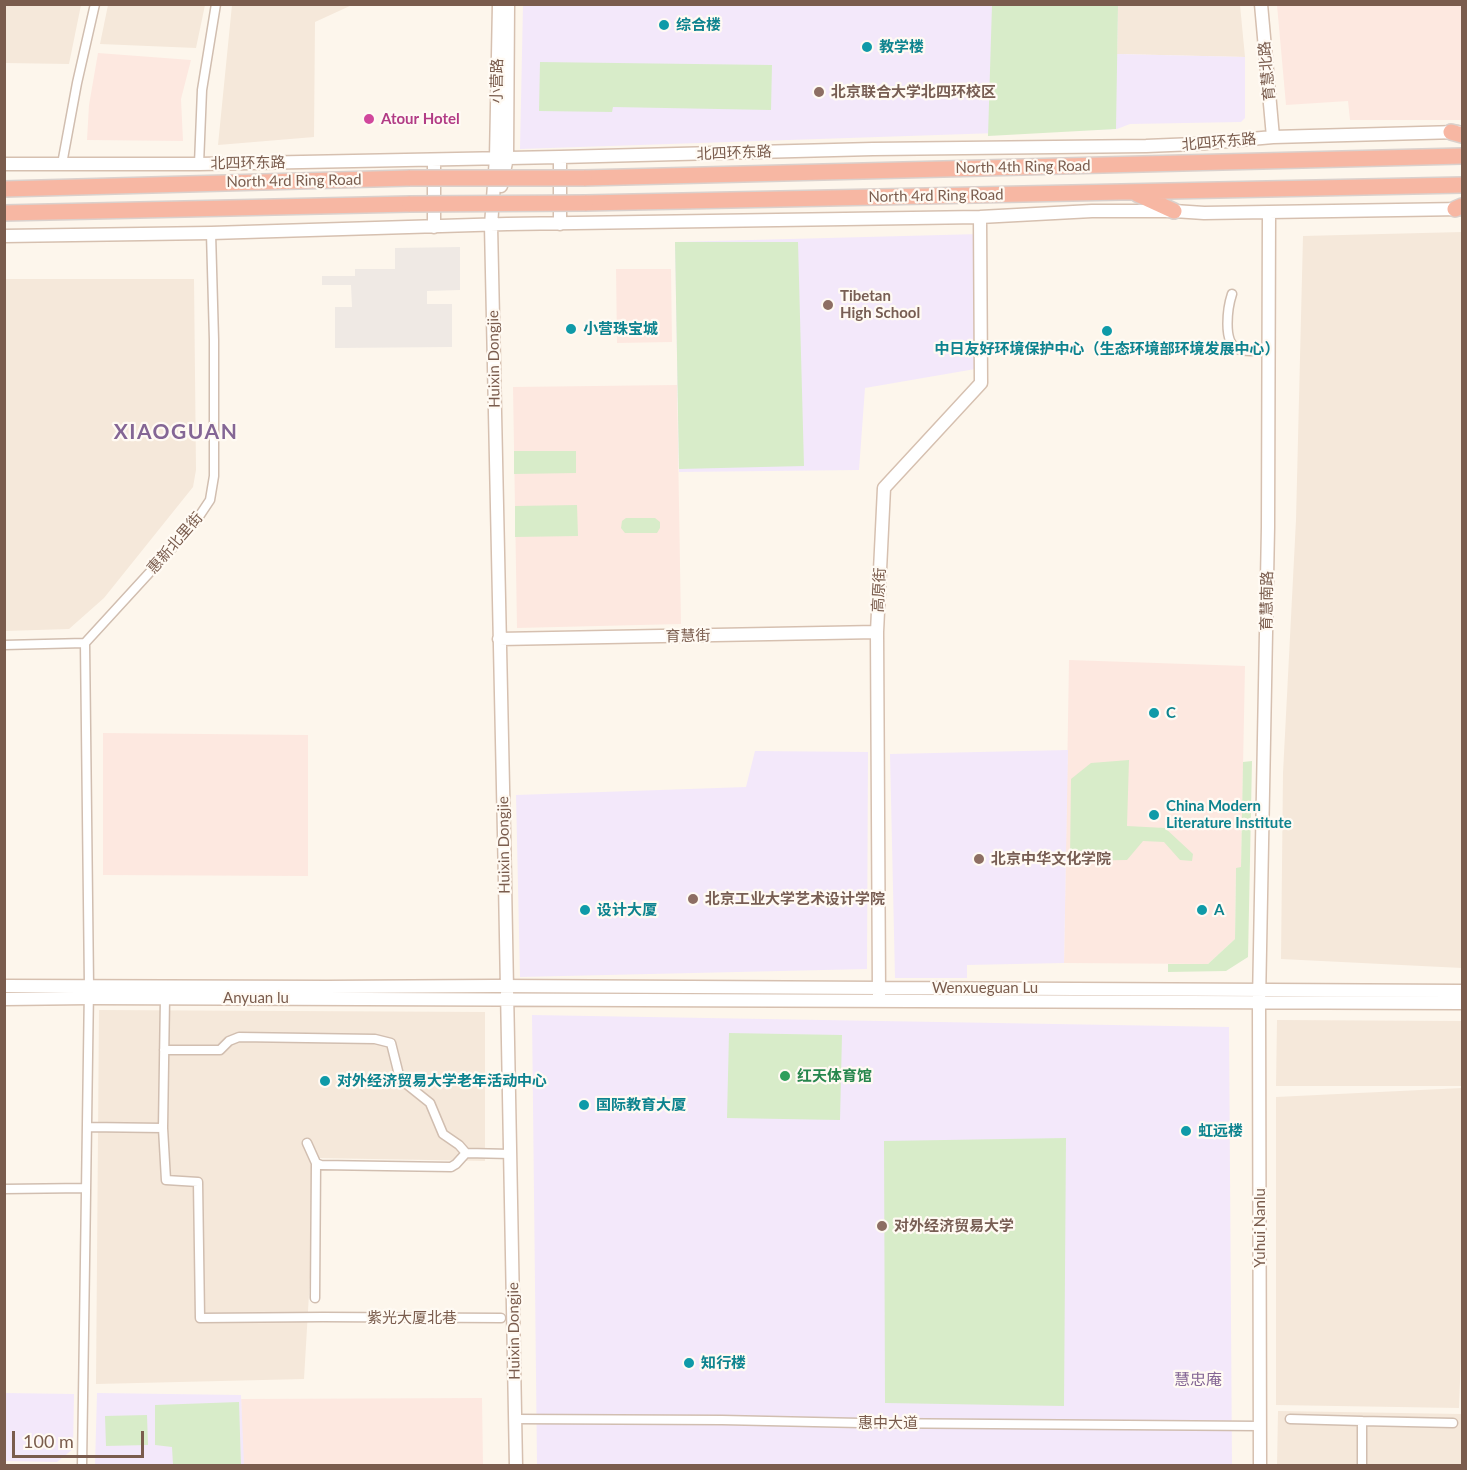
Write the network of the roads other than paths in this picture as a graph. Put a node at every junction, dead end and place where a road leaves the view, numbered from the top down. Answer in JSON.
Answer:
{"nodes":[{"id":1,"x":94,"y":4,"type":"edge"},
{"id":2,"x":216,"y":4,"type":"edge"},
{"id":3,"x":499,"y":4,"type":"edge"},
{"id":4,"x":508,"y":4,"type":"edge"},
{"id":5,"x":1261,"y":4,"type":"edge"},
{"id":6,"x":1459,"y":133,"type":"edge"},
{"id":7,"x":1273,"y":137,"type":"junction"},
{"id":8,"x":1462,"y":156,"type":"edge"},
{"id":9,"x":502,"y":158,"type":"junction"},
{"id":10,"x":560,"y":158,"type":"junction"},
{"id":11,"x":434,"y":160,"type":"junction"},
{"id":12,"x":4,"y":164,"type":"edge"},
{"id":13,"x":62,"y":164,"type":"junction"},
{"id":14,"x":199,"y":164,"type":"junction"},
{"id":15,"x":584,"y":178,"type":"joint"},
{"id":16,"x":1462,"y":185,"type":"edge"},
{"id":17,"x":4,"y":189,"type":"edge"},
{"id":18,"x":1131,"y":192,"type":"junction"},
{"id":19,"x":1460,"y":208,"type":"edge"},
{"id":20,"x":1174,"y":211,"type":"junction"},
{"id":21,"x":1269,"y":212,"type":"junction"},
{"id":22,"x":4,"y":213,"type":"edge"},
{"id":23,"x":980,"y":217,"type":"junction"},
{"id":24,"x":560,"y":224,"type":"junction"},
{"id":25,"x":491,"y":225,"type":"junction"},
{"id":26,"x":434,"y":227,"type":"junction"},
{"id":27,"x":211,"y":233,"type":"junction"},
{"id":28,"x":4,"y":236,"type":"edge"},
{"id":29,"x":1232,"y":294,"type":"dead end"},
{"id":30,"x":1268,"y":350,"type":"junction"},
{"id":31,"x":877,"y":632,"type":"junction"},
{"id":32,"x":499,"y":639,"type":"junction"},
{"id":33,"x":85,"y":643,"type":"junction"},
{"id":34,"x":4,"y":645,"type":"edge"},
{"id":35,"x":4,"y":986,"type":"edge"},
{"id":36,"x":507,"y":986,"type":"junction"},
{"id":37,"x":1462,"y":991,"type":"edge"},
{"id":38,"x":89,"y":992,"type":"junction"},
{"id":39,"x":879,"y":994,"type":"junction"},
{"id":40,"x":1259,"y":996,"type":"junction"},
{"id":41,"x":165,"y":998,"type":"junction"},
{"id":42,"x":4,"y":999,"type":"edge"},
{"id":43,"x":507,"y":999,"type":"junction"},
{"id":44,"x":1462,"y":1003,"type":"edge"},
{"id":45,"x":164,"y":1050,"type":"junction"},
{"id":46,"x":87,"y":1127,"type":"junction"},
{"id":47,"x":163,"y":1128,"type":"junction"},
{"id":48,"x":307,"y":1143,"type":"dead end"},
{"id":49,"x":466,"y":1153,"type":"junction"},
{"id":50,"x":511,"y":1154,"type":"junction"},
{"id":51,"x":316,"y":1163,"type":"junction"},
{"id":52,"x":86,"y":1188,"type":"junction"},
{"id":53,"x":4,"y":1189,"type":"edge"},
{"id":54,"x":315,"y":1298,"type":"dead end"},
{"id":55,"x":501,"y":1318,"type":"dead end"},
{"id":56,"x":515,"y":1419,"type":"junction"},
{"id":57,"x":1290,"y":1419,"type":"dead end"},
{"id":58,"x":1362,"y":1421,"type":"junction"},
{"id":59,"x":1453,"y":1423,"type":"dead end"},
{"id":60,"x":1260,"y":1426,"type":"junction"},
{"id":61,"x":82,"y":1466,"type":"edge"},
{"id":62,"x":516,"y":1466,"type":"edge"},
{"id":63,"x":1260,"y":1466,"type":"edge"},
{"id":64,"x":1362,"y":1466,"type":"edge"}],
"edges":[{"from":1,"to":13,"type":"street"},
{"from":2,"to":14,"type":"street"},
{"from":3,"to":9,"type":"street","name":"小营路"},
{"from":4,"to":9,"type":"street","name":"小营路"},
{"from":5,"to":7,"type":"street","name":"育慧北路"},
{"from":6,"to":7,"type":"street","name":"北四环东路"},
{"from":7,"to":10,"type":"street","name":"北四环东路"},
{"from":8,"to":15,"type":"highway","name":"North 4th Ring Road"},
{"from":9,"to":10,"type":"street","name":"北四环东路"},
{"from":9,"to":11,"type":"street","name":"北四环东路"},
{"from":9,"to":25,"type":"street","name":"Huixin Dongjie"},
{"from":10,"to":24,"type":"street"},
{"from":11,"to":14,"type":"street","name":"北四环东路"},
{"from":11,"to":26,"type":"street"},
{"from":12,"to":13,"type":"street","name":"北四环东路"},
{"from":13,"to":14,"type":"street","name":"北四环东路"},
{"from":15,"to":17,"type":"highway","name":"North 4rd Ring Road","bridge":true},
{"from":16,"to":18,"type":"highway","name":"North 4rd Ring Road"},
{"from":18,"to":20,"type":"highway"},
{"from":18,"to":22,"type":"highway","name":"North 4rd Ring Road","bridge":true},
{"from":19,"to":21,"type":"street"},
{"from":20,"to":21,"type":"street"},
{"from":20,"to":23,"type":"street"},
{"from":21,"to":30,"type":"street","name":"育慧南路"},
{"from":23,"to":24,"type":"street"},
{"from":23,"to":31,"type":"street","name":"高原街"},
{"from":24,"to":25,"type":"street"},
{"from":25,"to":26,"type":"street"},
{"from":25,"to":32,"type":"street","name":"Huixin Dongjie"},
{"from":26,"to":27,"type":"street"},
{"from":27,"to":28,"type":"street"},
{"from":27,"to":33,"type":"street","name":"惠新北里街"},
{"from":29,"to":30,"type":"street"},
{"from":30,"to":40,"type":"street","name":"育慧南路"},
{"from":31,"to":32,"type":"street","name":"育慧街"},
{"from":31,"to":39,"type":"street","name":"高原街"},
{"from":32,"to":36,"type":"street","name":"Huixin Dongjie"},
{"from":33,"to":34,"type":"street"},
{"from":33,"to":38,"type":"street"},
{"from":35,"to":38,"type":"street","name":"Anyuan lu"},
{"from":36,"to":38,"type":"street","name":"Anyuan lu"},
{"from":36,"to":39,"type":"street","name":"Wenxueguan Lu"},
{"from":36,"to":43,"type":"street","name":"Huixin Dongjie"},
{"from":37,"to":40,"type":"street","name":"Wenxueguan Lu"},
{"from":38,"to":41,"type":"street","name":"Anyuan lu"},
{"from":38,"to":42,"type":"street","name":"Anyuan lu"},
{"from":38,"to":46,"type":"street"},
{"from":39,"to":40,"type":"street","name":"Wenxueguan Lu"},
{"from":39,"to":43,"type":"street","name":"Wenxueguan Lu"},
{"from":40,"to":44,"type":"street","name":"Wenxueguan Lu"},
{"from":40,"to":60,"type":"street","name":"Yuhui Nanlu"},
{"from":41,"to":43,"type":"street","name":"Anyuan lu"},
{"from":41,"to":45,"type":"street"},
{"from":43,"to":50,"type":"street","name":"Huixin Dongjie"},
{"from":45,"to":47,"type":"street"},
{"from":45,"to":49,"type":"street"},
{"from":46,"to":47,"type":"street"},
{"from":46,"to":52,"type":"street"},
{"from":47,"to":55,"type":"street","name":"紫光大厦北巷"},
{"from":48,"to":51,"type":"street"},
{"from":49,"to":50,"type":"street"},
{"from":49,"to":51,"type":"street"},
{"from":50,"to":56,"type":"street","name":"Huixin Dongjie"},
{"from":51,"to":54,"type":"street"},
{"from":52,"to":53,"type":"street"},
{"from":52,"to":61,"type":"street"},
{"from":56,"to":60,"type":"street","name":"惠中大道"},
{"from":56,"to":62,"type":"street","name":"Huixin Dongjie"},
{"from":57,"to":58,"type":"street"},
{"from":58,"to":59,"type":"street"},
{"from":58,"to":64,"type":"street"},
{"from":60,"to":63,"type":"street","name":"Yuhui Nanlu"}]}
